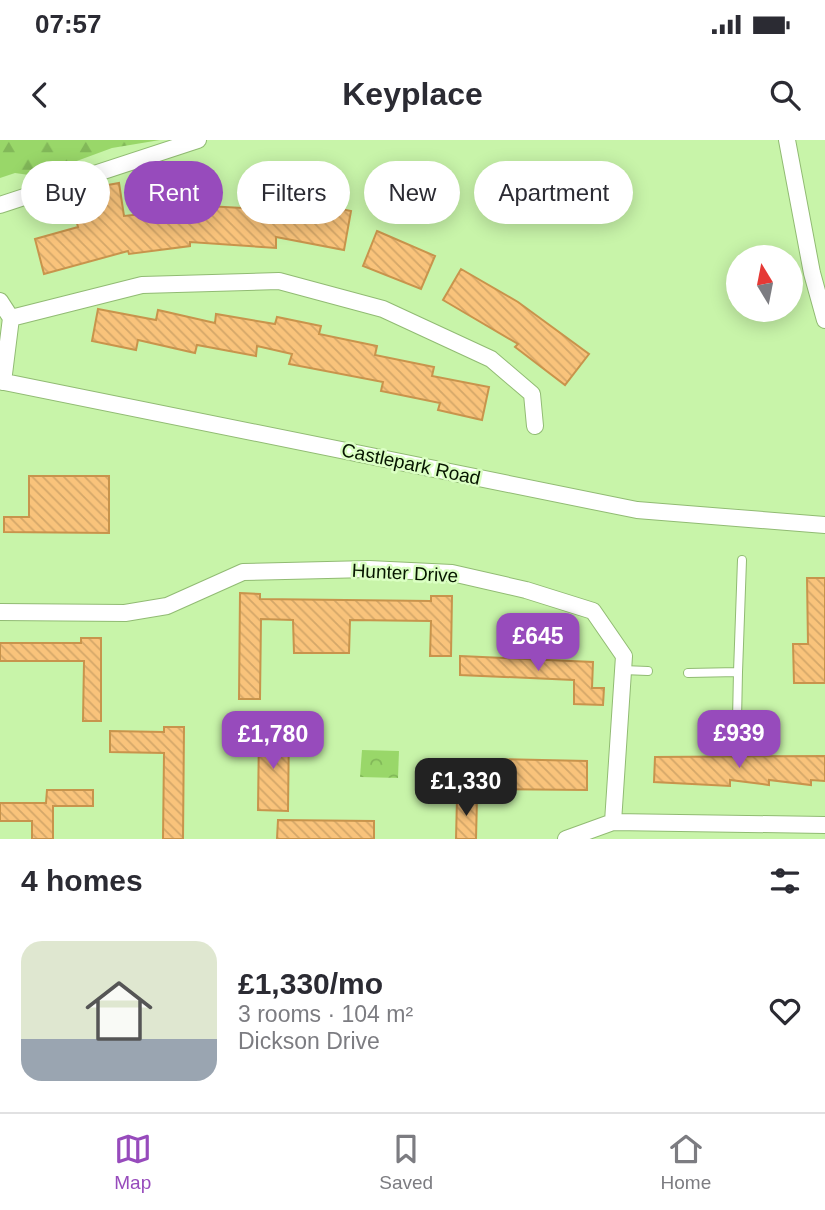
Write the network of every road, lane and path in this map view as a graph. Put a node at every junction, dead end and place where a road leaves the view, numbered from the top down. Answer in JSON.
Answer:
{"nodes":[{"id":1,"x":198,"y":140,"type":"edge"},
{"id":2,"x":787,"y":140,"type":"edge"},
{"id":3,"x":0,"y":205,"type":"edge"},
{"id":4,"x":819,"y":271,"type":"edge"},
{"id":5,"x":0,"y":301,"type":"edge"},
{"id":6,"x":11,"y":318,"type":"junction"},
{"id":7,"x":825,"y":320,"type":"edge"},
{"id":8,"x":2,"y":381,"type":"edge"},
{"id":9,"x":535,"y":426,"type":"dead end"},
{"id":10,"x":825,"y":525,"type":"edge"},
{"id":11,"x":742,"y":561,"type":"dead end"},
{"id":12,"x":0,"y":612,"type":"edge"},
{"id":13,"x":623,"y":670,"type":"junction"},
{"id":14,"x":648,"y":671,"type":"dead end"},
{"id":15,"x":738,"y":672,"type":"junction"},
{"id":16,"x":688,"y":673,"type":"dead end"},
{"id":17,"x":737,"y":720,"type":"dead end"},
{"id":18,"x":613,"y":822,"type":"junction"},
{"id":19,"x":825,"y":825,"type":"edge"},
{"id":20,"x":566,"y":839,"type":"edge"}],
"edges":[{"from":1,"to":3,"type":"street"},
{"from":2,"to":4,"type":"street"},
{"from":4,"to":7,"type":"street"},
{"from":5,"to":6,"type":"street"},
{"from":6,"to":8,"type":"street"},
{"from":6,"to":9,"type":"street"},
{"from":8,"to":10,"type":"street","name":"Castlepark Road"},
{"from":11,"to":15,"type":"lane"},
{"from":12,"to":13,"type":"street","name":"Hunter Drive"},
{"from":13,"to":14,"type":"lane"},
{"from":13,"to":18,"type":"street","name":"Hunter Drive"},
{"from":15,"to":16,"type":"lane"},
{"from":15,"to":17,"type":"lane"},
{"from":18,"to":19,"type":"street"},
{"from":18,"to":20,"type":"street"}]}
